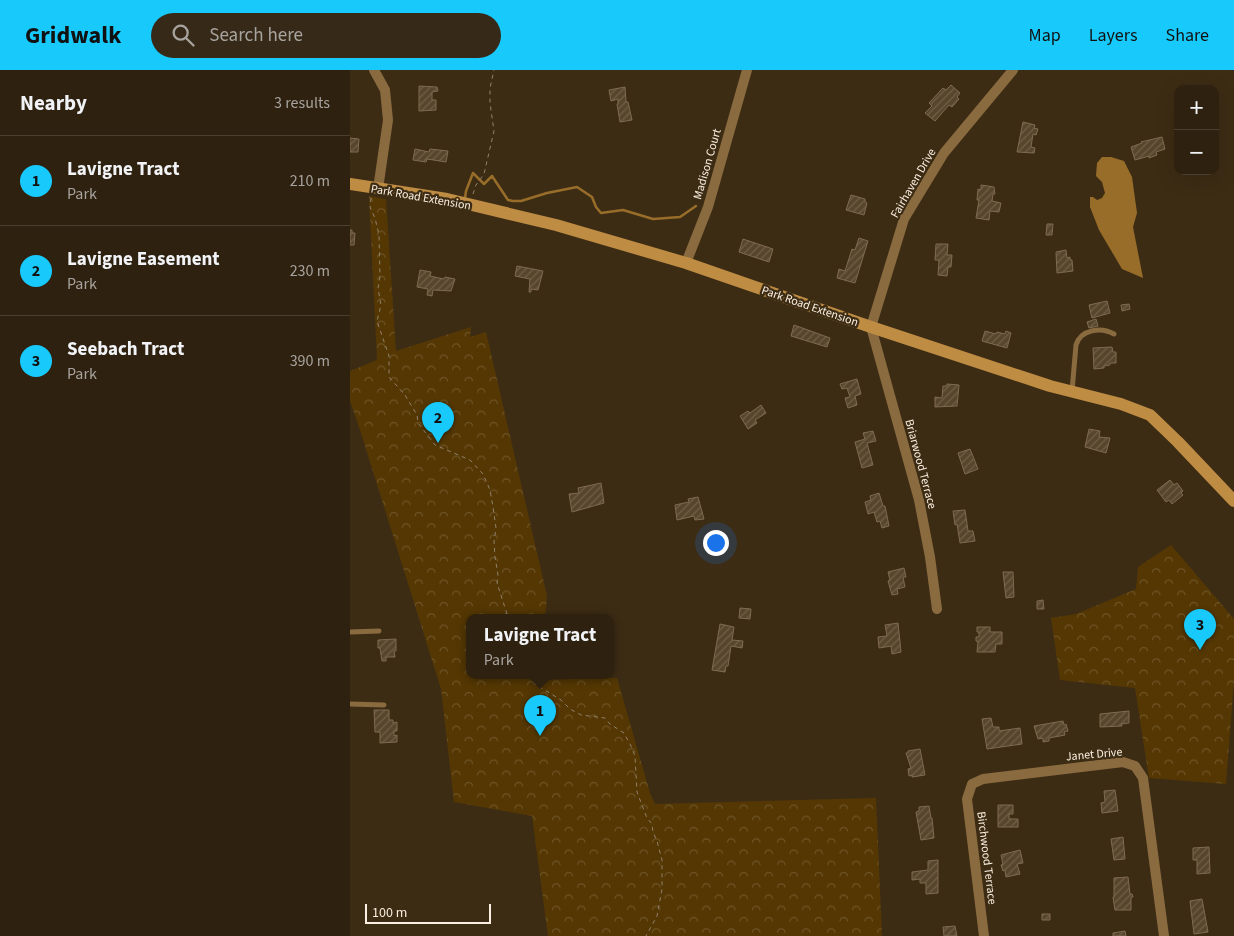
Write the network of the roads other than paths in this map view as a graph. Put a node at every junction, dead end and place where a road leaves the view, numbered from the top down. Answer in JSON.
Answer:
{"nodes":[{"id":1,"x":374,"y":70,"type":"edge"},
{"id":2,"x":747,"y":70,"type":"edge"},
{"id":3,"x":1013,"y":70,"type":"edge"},
{"id":4,"x":350,"y":184,"type":"edge"},
{"id":5,"x":376,"y":188,"type":"junction"},
{"id":6,"x":686,"y":263,"type":"junction"},
{"id":7,"x":871,"y":328,"type":"junction"},
{"id":8,"x":1114,"y":334,"type":"dead end"},
{"id":9,"x":1072,"y":391,"type":"junction"},
{"id":10,"x":1234,"y":501,"type":"edge"},
{"id":11,"x":937,"y":609,"type":"dead end"},
{"id":12,"x":378,"y":631,"type":"dead end"},
{"id":13,"x":350,"y":632,"type":"edge"},
{"id":14,"x":350,"y":704,"type":"edge"},
{"id":15,"x":384,"y":705,"type":"dead end"},
{"id":16,"x":972,"y":784,"type":"joint"},
{"id":17,"x":984,"y":936,"type":"edge"},
{"id":18,"x":1164,"y":936,"type":"edge"}],
"edges":[{"from":1,"to":5,"type":"street"},
{"from":2,"to":6,"type":"street","name":"Madison Court"},
{"from":3,"to":7,"type":"street","name":"Fairhaven Drive"},
{"from":4,"to":5,"type":"street","name":"Park Road Extension"},
{"from":5,"to":6,"type":"street","name":"Park Road Extension"},
{"from":6,"to":7,"type":"street","name":"Park Road Extension"},
{"from":7,"to":9,"type":"street","name":"Park Road Extension"},
{"from":7,"to":11,"type":"street","name":"Briarwood Terrace"},
{"from":8,"to":9,"type":"lane"},
{"from":9,"to":10,"type":"street","name":"Park Road Extension"},
{"from":12,"to":13,"type":"lane"},
{"from":14,"to":15,"type":"lane"},
{"from":16,"to":17,"type":"street","name":"Birchwood Terrace"},
{"from":16,"to":18,"type":"street","name":"Janet Drive"}]}
